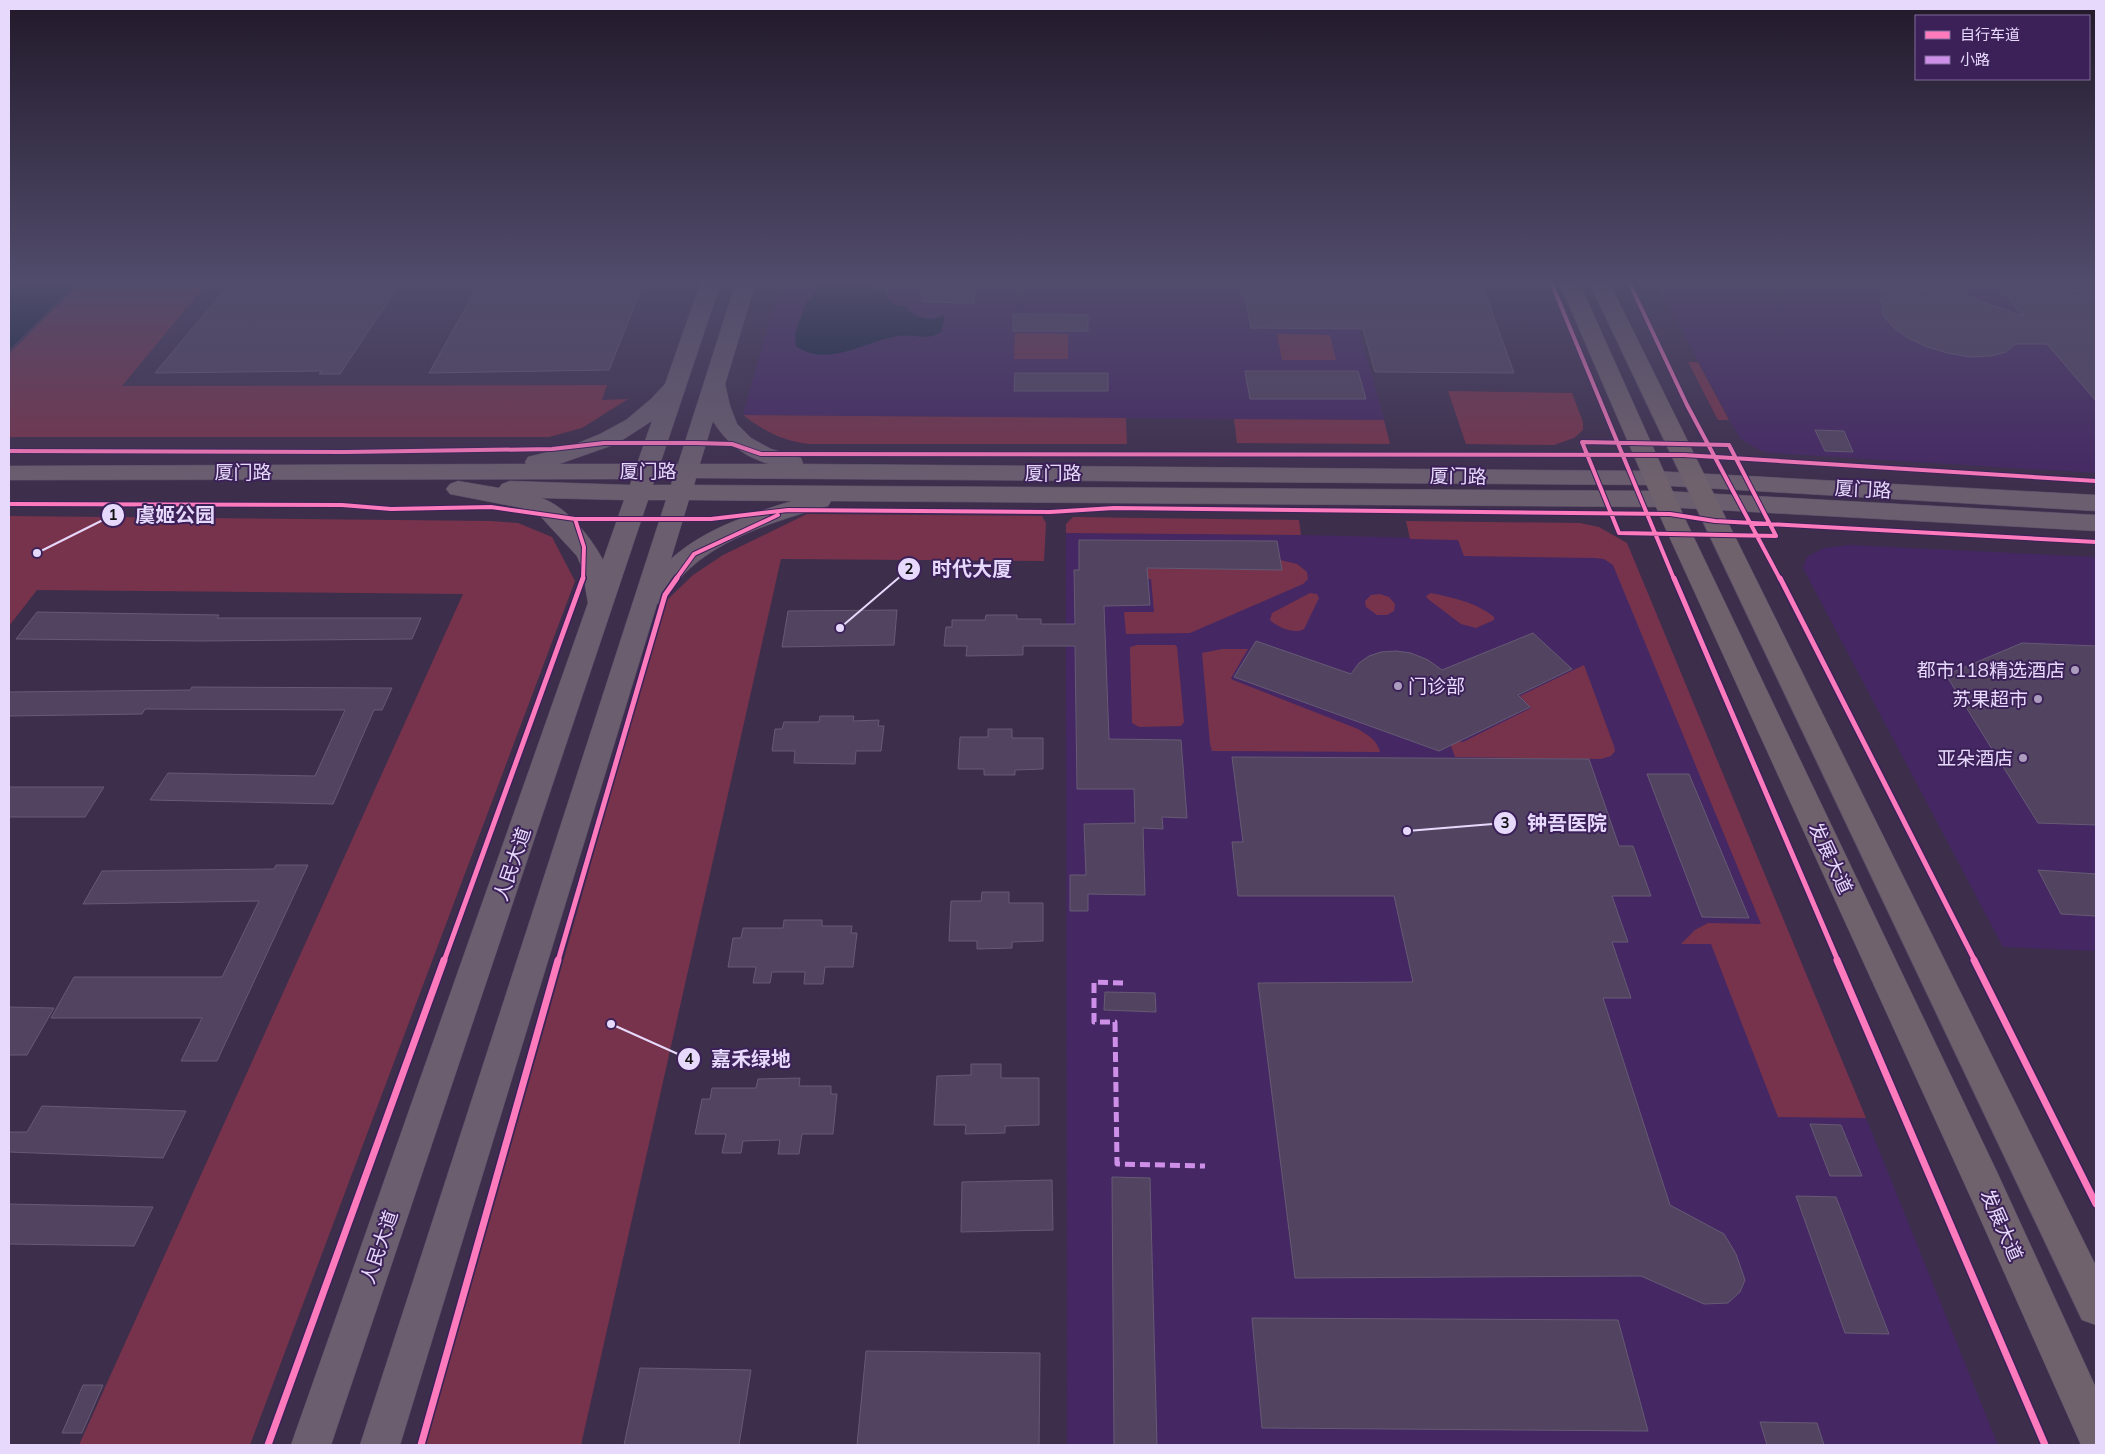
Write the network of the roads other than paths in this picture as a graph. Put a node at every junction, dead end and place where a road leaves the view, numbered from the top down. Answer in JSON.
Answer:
{"nodes":[{"id":1,"x":688,"y":350,"type":"edge"},
{"id":2,"x":725,"y":350,"type":"edge"},
{"id":3,"x":1599,"y":350,"type":"edge"},
{"id":4,"x":1632,"y":350,"type":"edge"},
{"id":5,"x":676,"y":385,"type":"junction"},
{"id":6,"x":714,"y":385,"type":"junction"},
{"id":7,"x":9,"y":473,"type":"edge"},
{"id":8,"x":464,"y":480,"type":"junction"},
{"id":9,"x":644,"y":481,"type":"junction"},
{"id":10,"x":685,"y":481,"type":"junction"},
{"id":11,"x":852,"y":482,"type":"junction"},
{"id":12,"x":9,"y":489,"type":"edge"},
{"id":13,"x":1659,"y":489,"type":"junction"},
{"id":14,"x":1700,"y":491,"type":"junction"},
{"id":15,"x":2096,"y":503,"type":"edge"},
{"id":16,"x":2096,"y":523,"type":"edge"},
{"id":17,"x":600,"y":607,"type":"junction"},
{"id":18,"x":644,"y":613,"type":"junction"},
{"id":19,"x":2096,"y":1306,"type":"edge"},
{"id":20,"x":2096,"y":1433,"type":"edge"},
{"id":21,"x":311,"y":1445,"type":"edge"},
{"id":22,"x":380,"y":1445,"type":"edge"}],
"edges":[{"from":1,"to":5,"type":"main road","name":"人民大道"},
{"from":2,"to":6,"type":"main road"},
{"from":3,"to":13,"type":"main road","name":"发展大道"},
{"from":4,"to":14,"type":"main road"},
{"from":5,"to":8,"type":"main road"},
{"from":5,"to":9,"type":"main road","name":"人民大道"},
{"from":6,"to":10,"type":"main road"},
{"from":6,"to":11,"type":"main road"},
{"from":7,"to":8,"type":"main road","name":"厦门路"},
{"from":8,"to":9,"type":"main road","name":"厦门路"},
{"from":8,"to":12,"type":"main road","name":"厦门路"},
{"from":8,"to":17,"type":"main road"},
{"from":9,"to":10,"type":"main road","name":"厦门路"},
{"from":9,"to":17,"type":"main road","name":"人民大道"},
{"from":10,"to":11,"type":"main road","name":"厦门路"},
{"from":10,"to":18,"type":"main road"},
{"from":11,"to":13,"type":"main road","name":"厦门路"},
{"from":11,"to":18,"type":"main road"},
{"from":13,"to":14,"type":"main road","name":"厦门路"},
{"from":13,"to":20,"type":"main road","name":"发展大道"},
{"from":14,"to":15,"type":"main road","name":"厦门路"},
{"from":14,"to":16,"type":"main road","name":"厦门路"},
{"from":14,"to":19,"type":"main road"},
{"from":17,"to":21,"type":"main road","name":"人民大道"},
{"from":18,"to":22,"type":"main road"}]}
